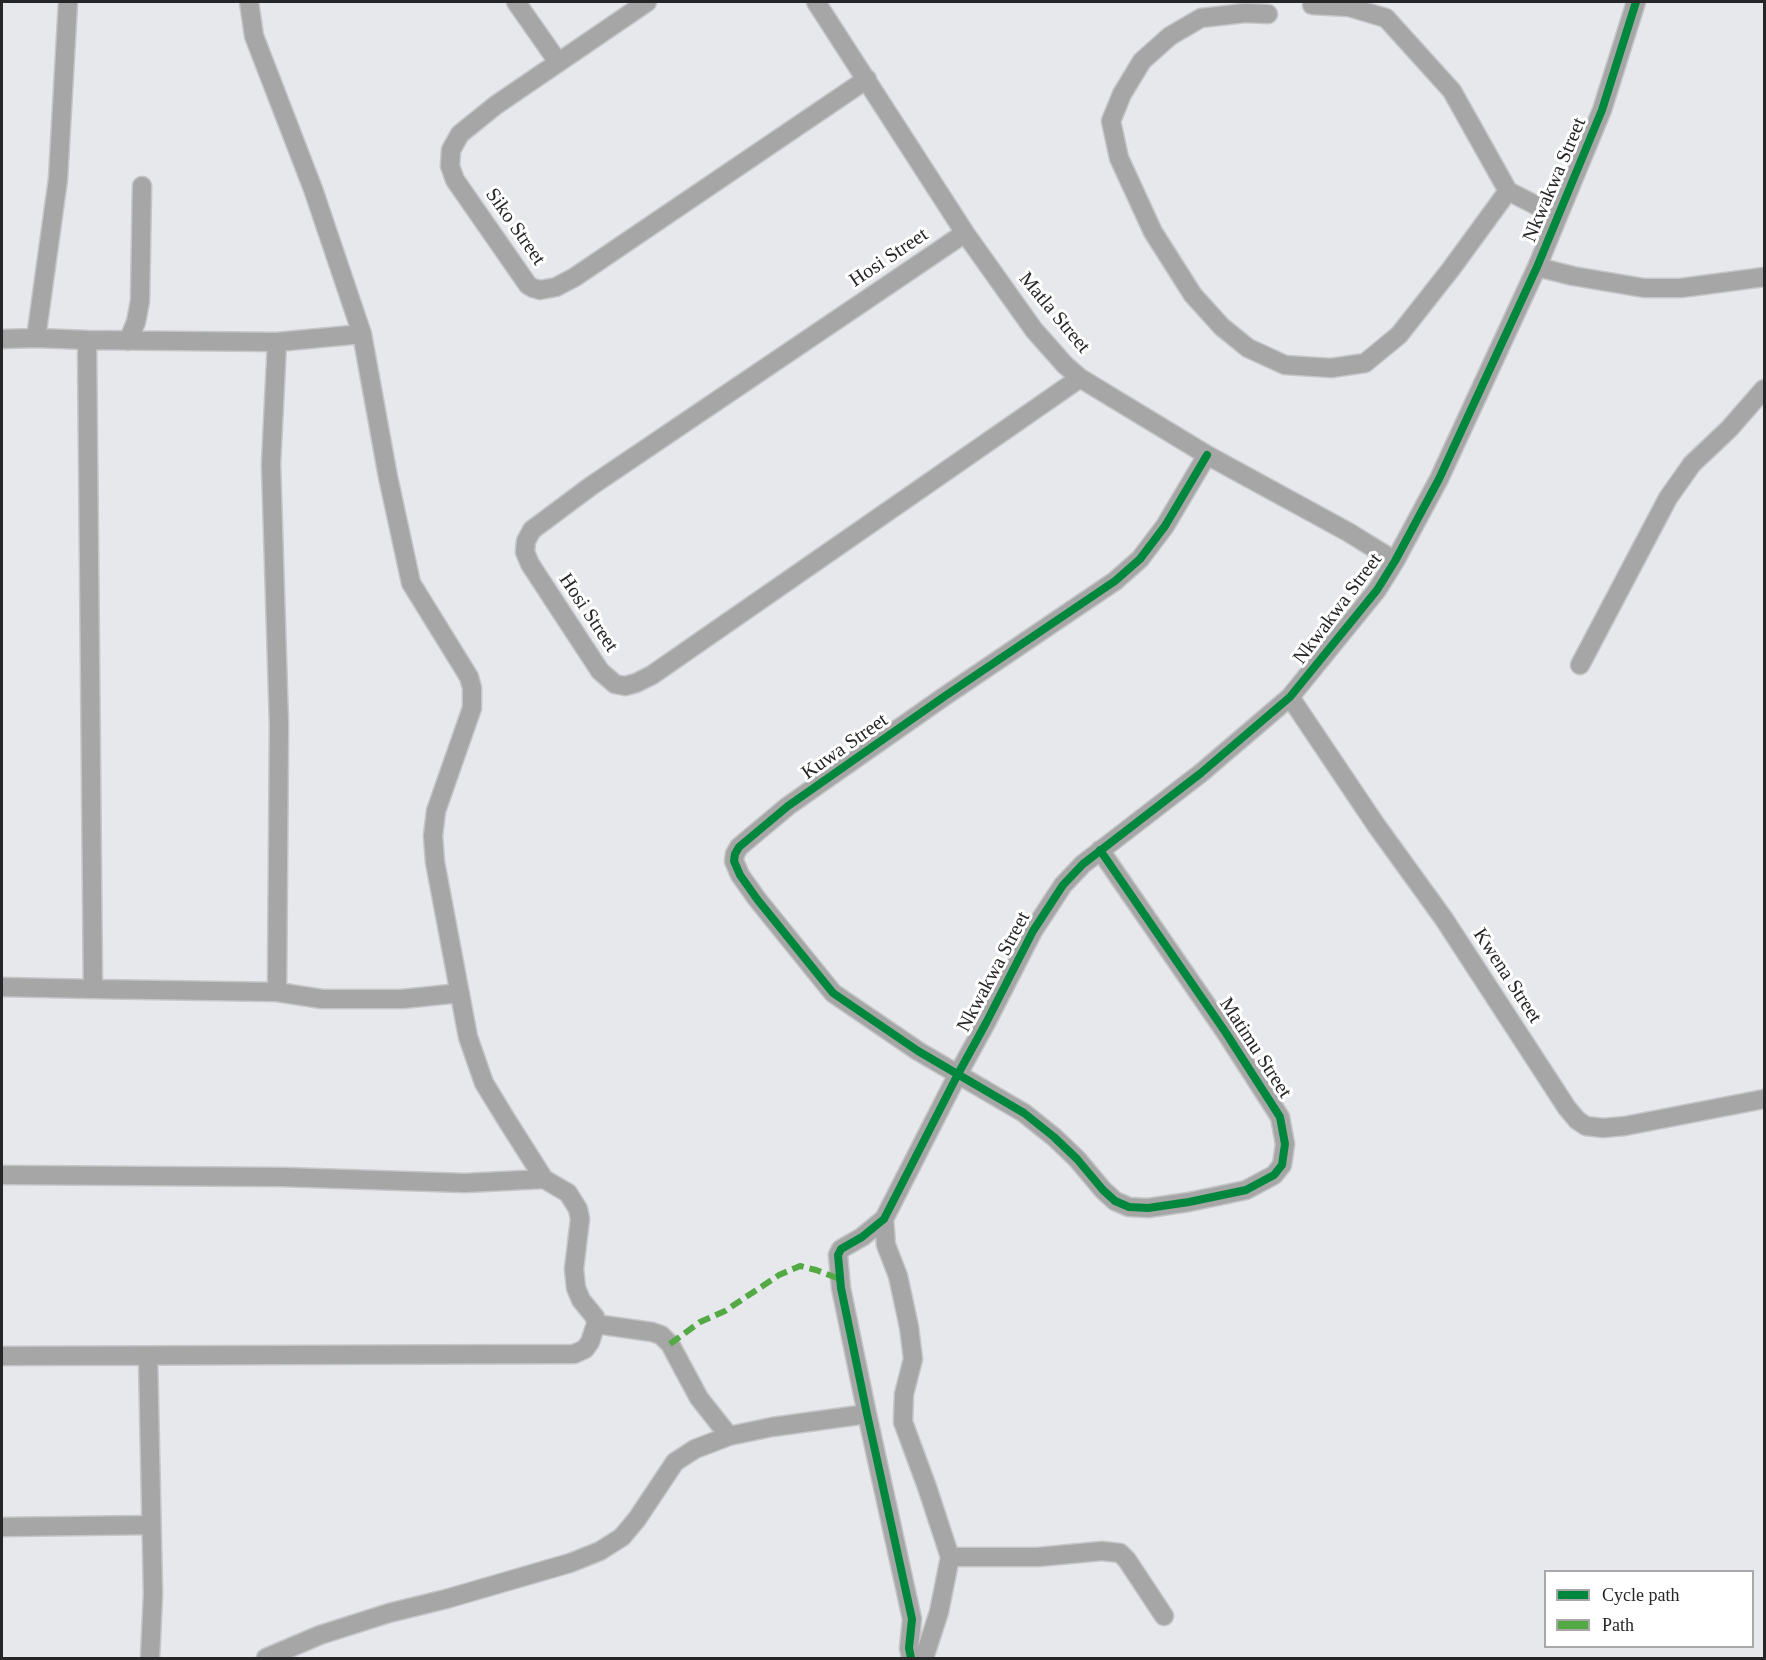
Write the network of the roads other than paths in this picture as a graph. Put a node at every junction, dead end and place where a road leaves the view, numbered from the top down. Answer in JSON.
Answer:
{"nodes":[{"id":1,"x":68,"y":2,"type":"edge"},
{"id":2,"x":249,"y":2,"type":"edge"},
{"id":3,"x":516,"y":2,"type":"edge"},
{"id":4,"x":647,"y":2,"type":"edge"},
{"id":5,"x":816,"y":2,"type":"edge"},
{"id":6,"x":1636,"y":2,"type":"edge"},
{"id":7,"x":1312,"y":5,"type":"dead end"},
{"id":8,"x":1268,"y":14,"type":"dead end"},
{"id":9,"x":558,"y":62,"type":"junction"},
{"id":10,"x":867,"y":79,"type":"junction"},
{"id":11,"x":142,"y":186,"type":"dead end"},
{"id":12,"x":1508,"y":191,"type":"junction"},
{"id":13,"x":1557,"y":216,"type":"junction"},
{"id":14,"x":965,"y":233,"type":"junction"},
{"id":15,"x":1537,"y":267,"type":"junction"},
{"id":16,"x":1764,"y":277,"type":"edge"},
{"id":17,"x":362,"y":334,"type":"junction"},
{"id":18,"x":36,"y":338,"type":"junction"},
{"id":19,"x":2,"y":339,"type":"edge"},
{"id":20,"x":87,"y":340,"type":"junction"},
{"id":21,"x":129,"y":341,"type":"junction"},
{"id":22,"x":277,"y":342,"type":"junction"},
{"id":23,"x":1080,"y":378,"type":"junction"},
{"id":24,"x":1764,"y":390,"type":"edge"},
{"id":25,"x":1207,"y":455,"type":"junction"},
{"id":26,"x":1395,"y":561,"type":"junction"},
{"id":27,"x":1580,"y":665,"type":"dead end"},
{"id":28,"x":1290,"y":697,"type":"junction"},
{"id":29,"x":1100,"y":850,"type":"junction"},
{"id":30,"x":2,"y":987,"type":"edge"},
{"id":31,"x":93,"y":989,"type":"junction"},
{"id":32,"x":277,"y":992,"type":"junction"},
{"id":33,"x":460,"y":993,"type":"junction"},
{"id":34,"x":958,"y":1074,"type":"junction"},
{"id":35,"x":1764,"y":1099,"type":"edge"},
{"id":36,"x":2,"y":1175,"type":"edge"},
{"id":37,"x":544,"y":1179,"type":"junction"},
{"id":38,"x":884,"y":1219,"type":"junction"},
{"id":39,"x":596,"y":1324,"type":"junction"},
{"id":40,"x":2,"y":1356,"type":"edge"},
{"id":41,"x":148,"y":1356,"type":"junction"},
{"id":42,"x":868,"y":1420,"type":"junction"},
{"id":43,"x":729,"y":1436,"type":"junction"},
{"id":44,"x":151,"y":1525,"type":"junction"},
{"id":45,"x":2,"y":1527,"type":"edge"},
{"id":46,"x":950,"y":1557,"type":"junction"},
{"id":47,"x":1164,"y":1616,"type":"dead end"},
{"id":48,"x":150,"y":1659,"type":"edge"},
{"id":49,"x":266,"y":1659,"type":"edge"},
{"id":50,"x":912,"y":1659,"type":"edge"},
{"id":51,"x":924,"y":1659,"type":"edge"}],
"edges":[{"from":1,"to":18,"type":"street"},
{"from":2,"to":17,"type":"street"},
{"from":3,"to":9,"type":"street"},
{"from":4,"to":9,"type":"street","name":"Siko Street"},
{"from":5,"to":10,"type":"street","name":"Matla Street"},
{"from":6,"to":13,"type":"street","name":"Nkwakwa Street"},
{"from":7,"to":12,"type":"street"},
{"from":8,"to":12,"type":"street"},
{"from":9,"to":10,"type":"street","name":"Siko Street"},
{"from":10,"to":14,"type":"street","name":"Matla Street"},
{"from":11,"to":21,"type":"street"},
{"from":12,"to":13,"type":"street"},
{"from":13,"to":15,"type":"street","name":"Nkwakwa Street"},
{"from":14,"to":23,"type":"street","name":"Matla Street"},
{"from":14,"to":23,"type":"street","name":"Hosi Street"},
{"from":15,"to":16,"type":"street"},
{"from":15,"to":26,"type":"street","name":"Nkwakwa Street"},
{"from":17,"to":22,"type":"street"},
{"from":17,"to":33,"type":"street"},
{"from":18,"to":19,"type":"street"},
{"from":18,"to":20,"type":"street"},
{"from":20,"to":21,"type":"street"},
{"from":20,"to":31,"type":"street"},
{"from":21,"to":22,"type":"street"},
{"from":22,"to":32,"type":"street"},
{"from":23,"to":25,"type":"street","name":"Matla Street"},
{"from":24,"to":27,"type":"street"},
{"from":25,"to":26,"type":"street","name":"Matla Street"},
{"from":25,"to":34,"type":"street","name":"Kuwa Street"},
{"from":26,"to":28,"type":"street","name":"Nkwakwa Street"},
{"from":28,"to":29,"type":"street","name":"Nkwakwa Street"},
{"from":28,"to":35,"type":"street","name":"Kwena Street"},
{"from":29,"to":34,"type":"street","name":"Nkwakwa Street"},
{"from":29,"to":34,"type":"street","name":"Matimu Street"},
{"from":30,"to":31,"type":"street"},
{"from":31,"to":32,"type":"street"},
{"from":32,"to":33,"type":"street"},
{"from":33,"to":37,"type":"street"},
{"from":34,"to":38,"type":"street","name":"Nkwakwa Street"},
{"from":36,"to":37,"type":"street"},
{"from":37,"to":39,"type":"street"},
{"from":38,"to":42,"type":"street"},
{"from":38,"to":46,"type":"street"},
{"from":39,"to":41,"type":"street"},
{"from":39,"to":43,"type":"street"},
{"from":40,"to":41,"type":"street"},
{"from":41,"to":44,"type":"street"},
{"from":42,"to":43,"type":"street"},
{"from":42,"to":50,"type":"street"},
{"from":43,"to":49,"type":"street"},
{"from":44,"to":45,"type":"street"},
{"from":44,"to":48,"type":"street"},
{"from":46,"to":47,"type":"street"},
{"from":46,"to":51,"type":"street"}]}
